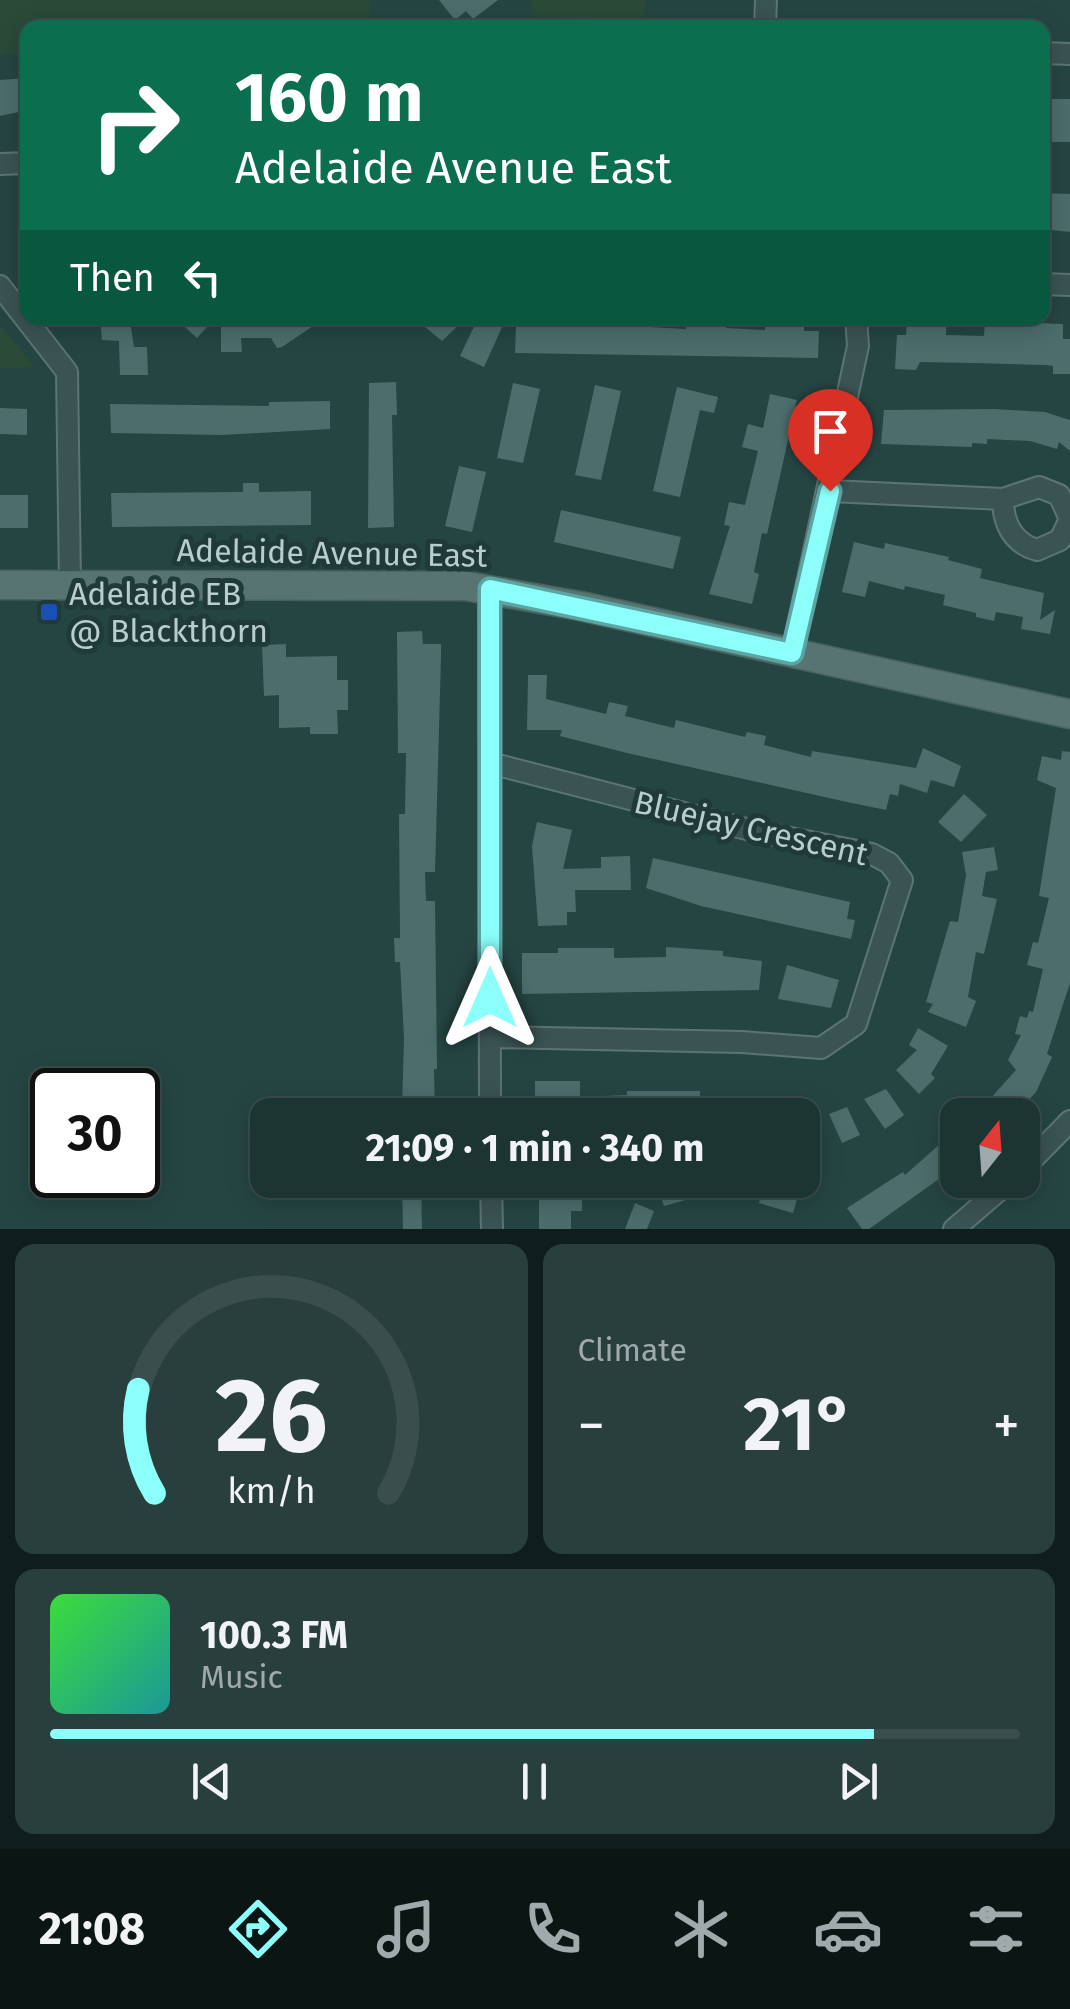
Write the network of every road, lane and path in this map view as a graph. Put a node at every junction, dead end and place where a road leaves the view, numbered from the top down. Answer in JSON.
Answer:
{"nodes":[{"id":1,"x":0,"y":286,"type":"edge"},
{"id":2,"x":20,"y":312,"type":"edge"},
{"id":3,"x":30,"y":325,"type":"edge"},
{"id":4,"x":856,"y":325,"type":"edge"},
{"id":5,"x":830,"y":491,"type":"junction"},
{"id":6,"x":1002,"y":499,"type":"dead end"},
{"id":7,"x":0,"y":585,"type":"edge"},
{"id":8,"x":70,"y":585,"type":"junction"},
{"id":9,"x":490,"y":589,"type":"junction"},
{"id":10,"x":792,"y":653,"type":"junction"},
{"id":11,"x":1070,"y":714,"type":"edge"},
{"id":12,"x":490,"y":763,"type":"junction"},
{"id":13,"x":490,"y":1037,"type":"junction"},
{"id":14,"x":490,"y":1098,"type":"edge"},
{"id":15,"x":1070,"y":1121,"type":"edge"},
{"id":16,"x":1040,"y":1152,"type":"edge"},
{"id":17,"x":491,"y":1198,"type":"edge"},
{"id":18,"x":990,"y":1198,"type":"edge"},
{"id":19,"x":492,"y":1229,"type":"edge"},
{"id":20,"x":954,"y":1229,"type":"edge"}],
"edges":[{"from":1,"to":2,"type":"street"},
{"from":3,"to":8,"type":"street"},
{"from":4,"to":5,"type":"street"},
{"from":5,"to":6,"type":"street"},
{"from":5,"to":10,"type":"street"},
{"from":7,"to":8,"type":"main road","name":"Adelaide Avenue East"},
{"from":8,"to":9,"type":"main road","name":"Adelaide Avenue East"},
{"from":9,"to":10,"type":"main road","name":"Adelaide Avenue East"},
{"from":9,"to":12,"type":"street"},
{"from":10,"to":11,"type":"main road","name":"Adelaide Avenue East"},
{"from":12,"to":13,"type":"street"},
{"from":12,"to":13,"type":"street","name":"Bluejay Crescent"},
{"from":13,"to":14,"type":"street"},
{"from":15,"to":16,"type":"street"},
{"from":17,"to":19,"type":"street"},
{"from":18,"to":20,"type":"street"}]}
